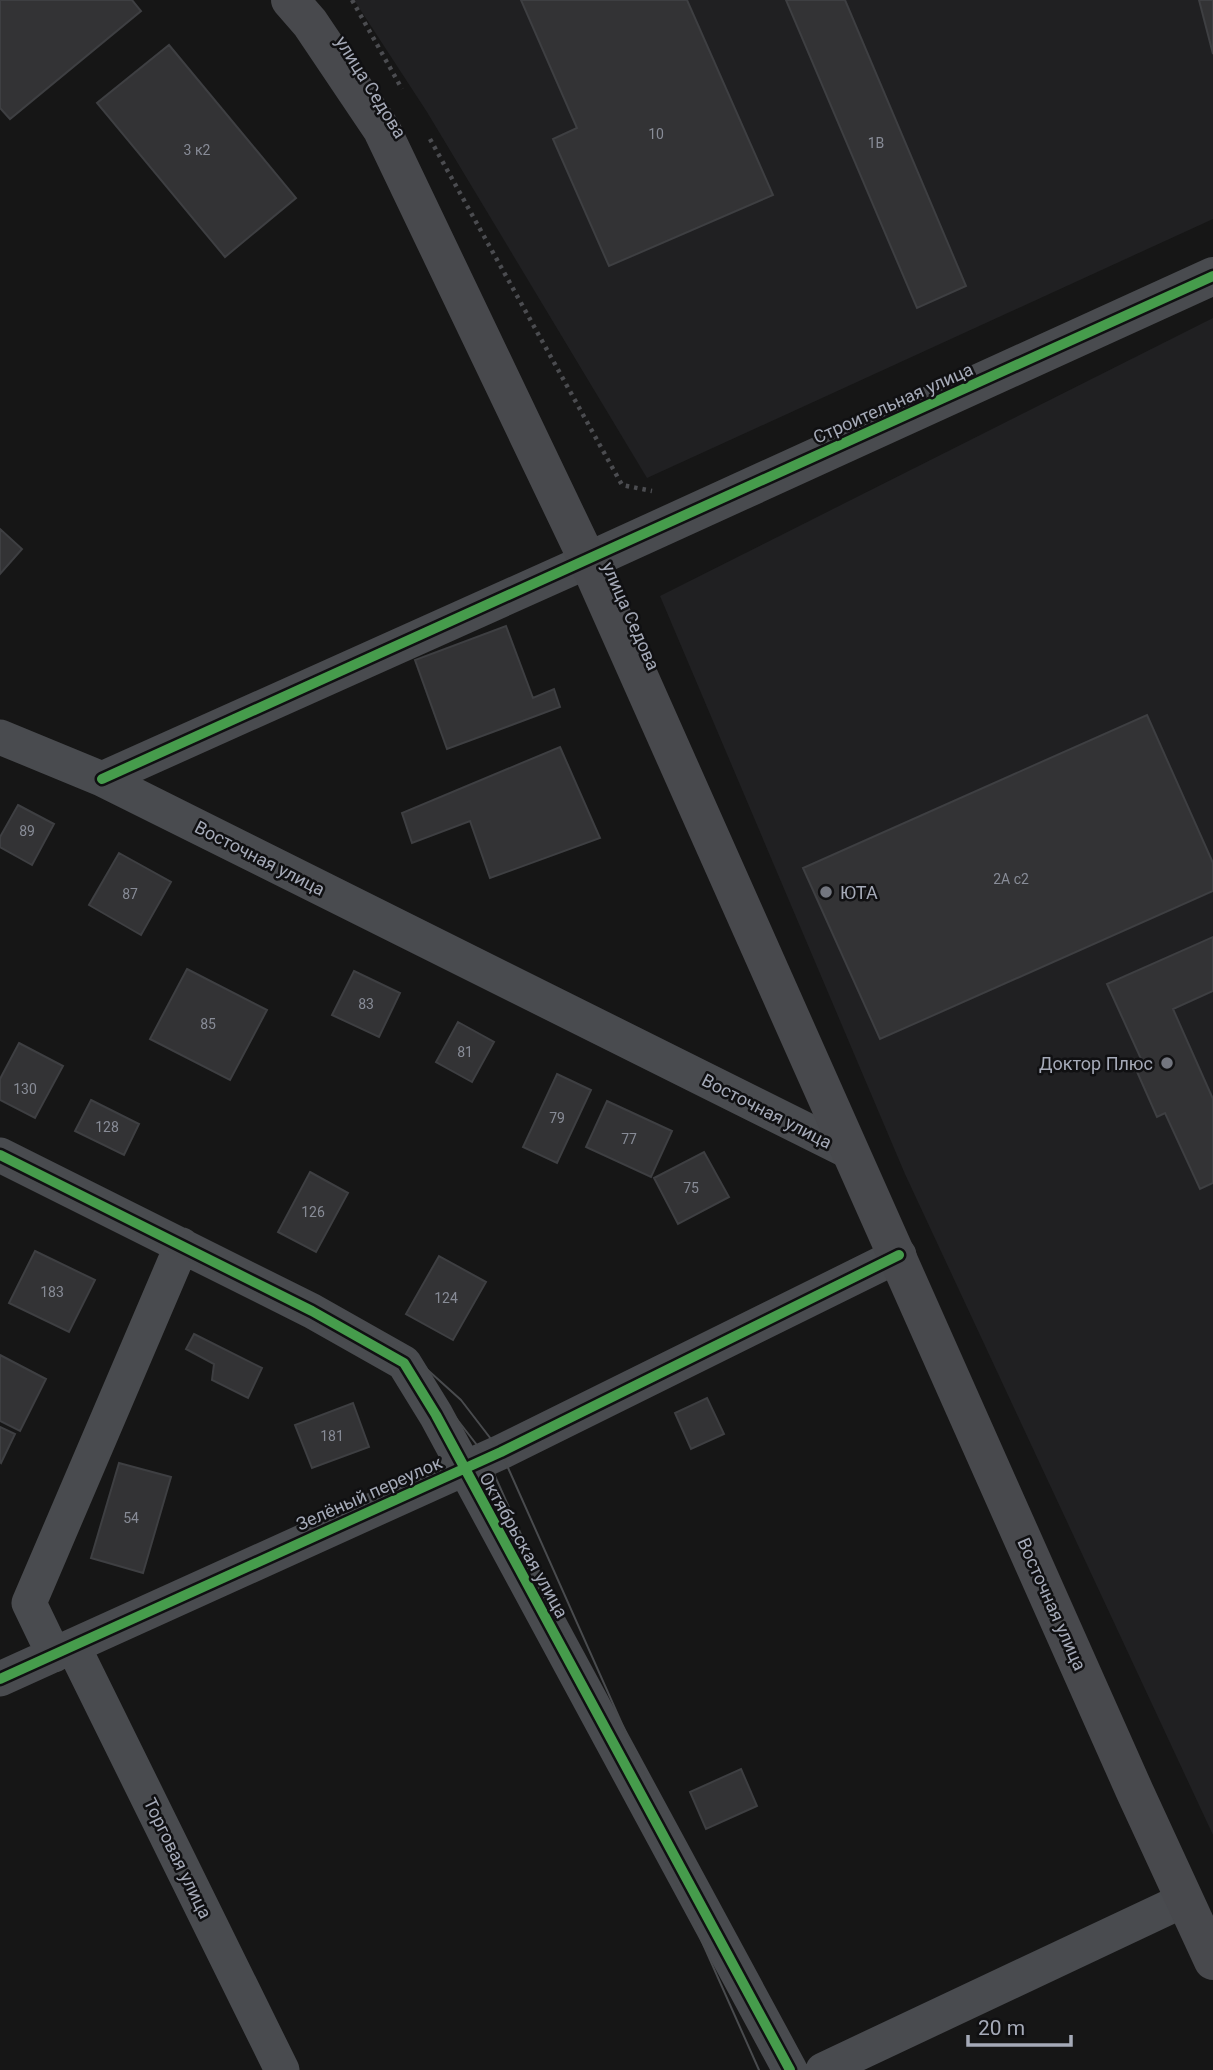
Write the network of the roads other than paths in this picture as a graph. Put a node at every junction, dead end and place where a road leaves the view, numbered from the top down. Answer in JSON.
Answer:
{"nodes":[{"id":1,"x":290,"y":0,"type":"edge"},
{"id":2,"x":1213,"y":276,"type":"edge"},
{"id":3,"x":588,"y":561,"type":"junction"},
{"id":4,"x":0,"y":737,"type":"edge"},
{"id":5,"x":102,"y":779,"type":"junction"},
{"id":6,"x":850,"y":1152,"type":"junction"},
{"id":7,"x":0,"y":1155,"type":"edge"},
{"id":8,"x":182,"y":1245,"type":"junction"},
{"id":9,"x":899,"y":1255,"type":"junction"},
{"id":10,"x":463,"y":1469,"type":"junction"},
{"id":11,"x":64,"y":1650,"type":"junction"},
{"id":12,"x":0,"y":1679,"type":"edge"},
{"id":13,"x":1184,"y":1900,"type":"junction"},
{"id":14,"x":1213,"y":1961,"type":"edge"},
{"id":15,"x":282,"y":2070,"type":"edge"},
{"id":16,"x":790,"y":2070,"type":"edge"},
{"id":17,"x":823,"y":2070,"type":"edge"}],
"edges":[{"from":1,"to":3,"type":"main road","name":"улица Седова"},
{"from":2,"to":3,"type":"street","name":"Строительная улица"},
{"from":3,"to":5,"type":"street"},
{"from":3,"to":6,"type":"main road","name":"улица Седова"},
{"from":4,"to":5,"type":"street","name":"Восточная улица"},
{"from":5,"to":6,"type":"street","name":"Восточная улица"},
{"from":6,"to":9,"type":"main road","name":"Восточная улица"},
{"from":7,"to":8,"type":"street","name":"Октябрьская улица"},
{"from":8,"to":10,"type":"street","name":"Октябрьская улица"},
{"from":8,"to":11,"type":"street","name":"Торговая улица"},
{"from":9,"to":10,"type":"street","name":"Зелёный переулок"},
{"from":9,"to":13,"type":"main road","name":"Восточная улица"},
{"from":10,"to":11,"type":"street","name":"Зелёный переулок"},
{"from":10,"to":16,"type":"street","name":"Октябрьская улица"},
{"from":11,"to":12,"type":"street","name":"Зелёный переулок"},
{"from":11,"to":15,"type":"street","name":"Торговая улица"},
{"from":13,"to":14,"type":"main road","name":"Восточная улица"},
{"from":13,"to":17,"type":"street"}]}
